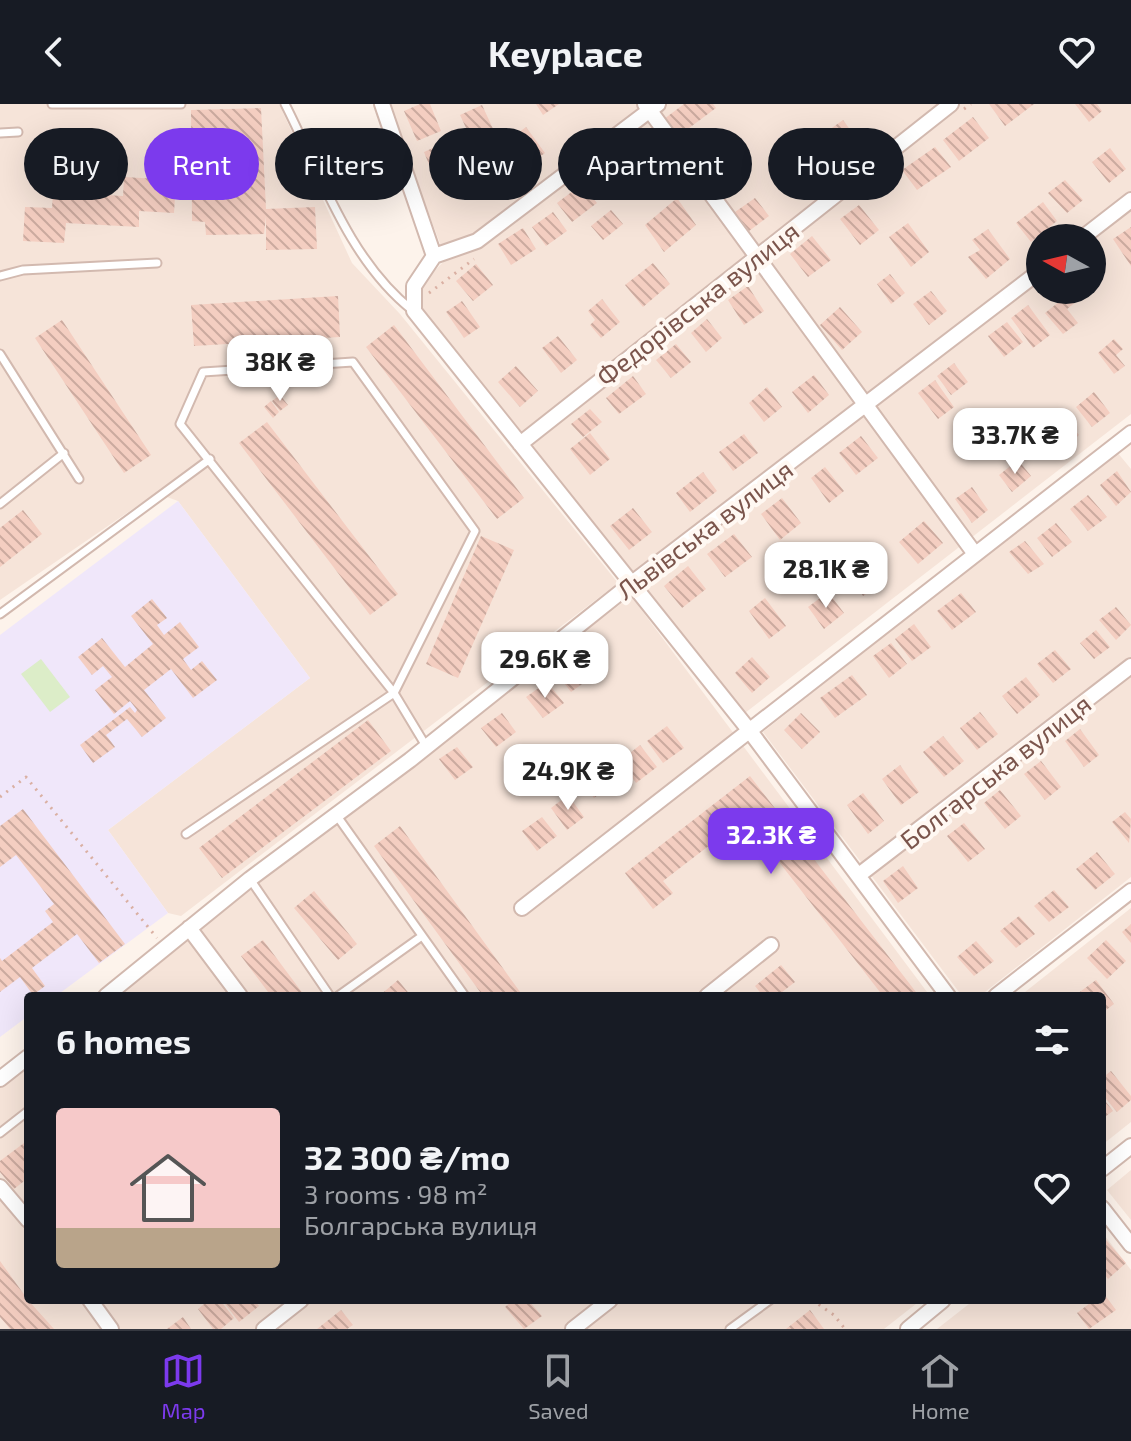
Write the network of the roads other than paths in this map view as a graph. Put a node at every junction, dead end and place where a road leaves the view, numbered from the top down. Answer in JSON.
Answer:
{"nodes":[{"id":1,"x":52,"y":104,"type":"edge"},
{"id":2,"x":181,"y":104,"type":"edge"},
{"id":3,"x":285,"y":104,"type":"edge"},
{"id":4,"x":382,"y":104,"type":"edge"},
{"id":5,"x":951,"y":104,"type":"edge"},
{"id":6,"x":651,"y":107,"type":"edge"},
{"id":7,"x":18,"y":132,"type":"dead end"},
{"id":8,"x":0,"y":133,"type":"edge"},
{"id":9,"x":1131,"y":200,"type":"edge"},
{"id":10,"x":1100,"y":224,"type":"edge"},
{"id":11,"x":434,"y":256,"type":"junction"},
{"id":12,"x":755,"y":256,"type":"junction"},
{"id":13,"x":157,"y":263,"type":"dead end"},
{"id":14,"x":0,"y":276,"type":"edge"},
{"id":15,"x":1026,"y":282,"type":"edge"},
{"id":16,"x":414,"y":311,"type":"junction"},
{"id":17,"x":0,"y":354,"type":"edge"},
{"id":18,"x":865,"y":406,"type":"junction"},
{"id":19,"x":1131,"y":433,"type":"edge"},
{"id":20,"x":520,"y":444,"type":"junction"},
{"id":21,"x":64,"y":453,"type":"junction"},
{"id":22,"x":210,"y":459,"type":"junction"},
{"id":23,"x":79,"y":479,"type":"dead end"},
{"id":24,"x":0,"y":504,"type":"edge"},
{"id":25,"x":975,"y":554,"type":"junction"},
{"id":26,"x":632,"y":583,"type":"junction"},
{"id":27,"x":0,"y":614,"type":"edge"},
{"id":28,"x":1131,"y":666,"type":"edge"},
{"id":29,"x":394,"y":693,"type":"junction"},
{"id":30,"x":749,"y":730,"type":"junction"},
{"id":31,"x":426,"y":746,"type":"junction"},
{"id":32,"x":337,"y":816,"type":"junction"},
{"id":33,"x":186,"y":834,"type":"dead end"},
{"id":34,"x":859,"y":875,"type":"junction"},
{"id":35,"x":250,"y":879,"type":"junction"},
{"id":36,"x":1131,"y":891,"type":"edge"},
{"id":37,"x":522,"y":908,"type":"dead end"},
{"id":38,"x":189,"y":928,"type":"junction"},
{"id":39,"x":422,"y":936,"type":"junction"},
{"id":40,"x":771,"y":945,"type":"dead end"},
{"id":41,"x":111,"y":992,"type":"edge"},
{"id":42,"x":237,"y":992,"type":"edge"},
{"id":43,"x":327,"y":992,"type":"edge"},
{"id":44,"x":344,"y":992,"type":"edge"},
{"id":45,"x":462,"y":992,"type":"edge"},
{"id":46,"x":712,"y":992,"type":"edge"},
{"id":47,"x":945,"y":992,"type":"edge"},
{"id":48,"x":1001,"y":992,"type":"edge"},
{"id":49,"x":24,"y":1060,"type":"edge"},
{"id":50,"x":0,"y":1079,"type":"edge"},
{"id":51,"x":24,"y":1114,"type":"edge"},
{"id":52,"x":0,"y":1133,"type":"edge"},
{"id":53,"x":1131,"y":1146,"type":"edge"},
{"id":54,"x":1106,"y":1166,"type":"edge"},
{"id":55,"x":0,"y":1187,"type":"edge"},
{"id":56,"x":1106,"y":1213,"type":"edge"},
{"id":57,"x":24,"y":1215,"type":"edge"},
{"id":58,"x":1131,"y":1245,"type":"edge"},
{"id":59,"x":93,"y":1304,"type":"edge"},
{"id":60,"x":296,"y":1304,"type":"edge"},
{"id":61,"x":605,"y":1304,"type":"edge"},
{"id":62,"x":764,"y":1304,"type":"edge"},
{"id":63,"x":938,"y":1304,"type":"edge"},
{"id":64,"x":111,"y":1329,"type":"edge"},
{"id":65,"x":264,"y":1329,"type":"edge"},
{"id":66,"x":573,"y":1329,"type":"edge"},
{"id":67,"x":730,"y":1329,"type":"edge"},
{"id":68,"x":908,"y":1329,"type":"edge"}],
"edges":[{"from":1,"to":2,"type":"lane"},
{"from":3,"to":16,"type":"lane"},
{"from":4,"to":11,"type":"street"},
{"from":5,"to":12,"type":"street","name":"Федорівська вулиця"},
{"from":6,"to":11,"type":"street"},
{"from":6,"to":12,"type":"street"},
{"from":7,"to":8,"type":"lane"},
{"from":9,"to":10,"type":"street"},
{"from":11,"to":16,"type":"street"},
{"from":12,"to":18,"type":"street"},
{"from":12,"to":20,"type":"street","name":"Федорівська вулиця"},
{"from":13,"to":14,"type":"lane"},
{"from":15,"to":18,"type":"street","name":"Львівська вулиця"},
{"from":16,"to":20,"type":"street"},
{"from":17,"to":21,"type":"lane"},
{"from":18,"to":25,"type":"street"},
{"from":18,"to":26,"type":"street","name":"Львівська вулиця"},
{"from":19,"to":25,"type":"street"},
{"from":20,"to":26,"type":"street"},
{"from":21,"to":23,"type":"lane"},
{"from":21,"to":24,"type":"lane"},
{"from":22,"to":27,"type":"lane"},
{"from":22,"to":29,"type":"lane"},
{"from":22,"to":29,"type":"lane"},
{"from":25,"to":30,"type":"street"},
{"from":26,"to":30,"type":"street"},
{"from":26,"to":31,"type":"street","name":"Львівська вулиця"},
{"from":28,"to":34,"type":"street","name":"Болгарська вулиця"},
{"from":29,"to":31,"type":"lane"},
{"from":29,"to":33,"type":"lane"},
{"from":30,"to":34,"type":"street"},
{"from":30,"to":37,"type":"street"},
{"from":31,"to":32,"type":"street","name":"Львівська вулиця"},
{"from":32,"to":35,"type":"street","name":"Львівська вулиця"},
{"from":32,"to":39,"type":"lane"},
{"from":34,"to":47,"type":"street"},
{"from":35,"to":38,"type":"street","name":"Львівська вулиця"},
{"from":35,"to":43,"type":"lane"},
{"from":36,"to":48,"type":"street"},
{"from":38,"to":41,"type":"street","name":"Львівська вулиця"},
{"from":38,"to":42,"type":"street"},
{"from":39,"to":44,"type":"lane"},
{"from":39,"to":45,"type":"lane"},
{"from":40,"to":46,"type":"street"},
{"from":49,"to":50,"type":"street"},
{"from":51,"to":52,"type":"lane"},
{"from":53,"to":54,"type":"street"},
{"from":55,"to":57,"type":"street"},
{"from":56,"to":58,"type":"street"},
{"from":59,"to":64,"type":"street"},
{"from":60,"to":65,"type":"street"},
{"from":61,"to":66,"type":"street"},
{"from":62,"to":67,"type":"lane"},
{"from":63,"to":68,"type":"street"}]}
